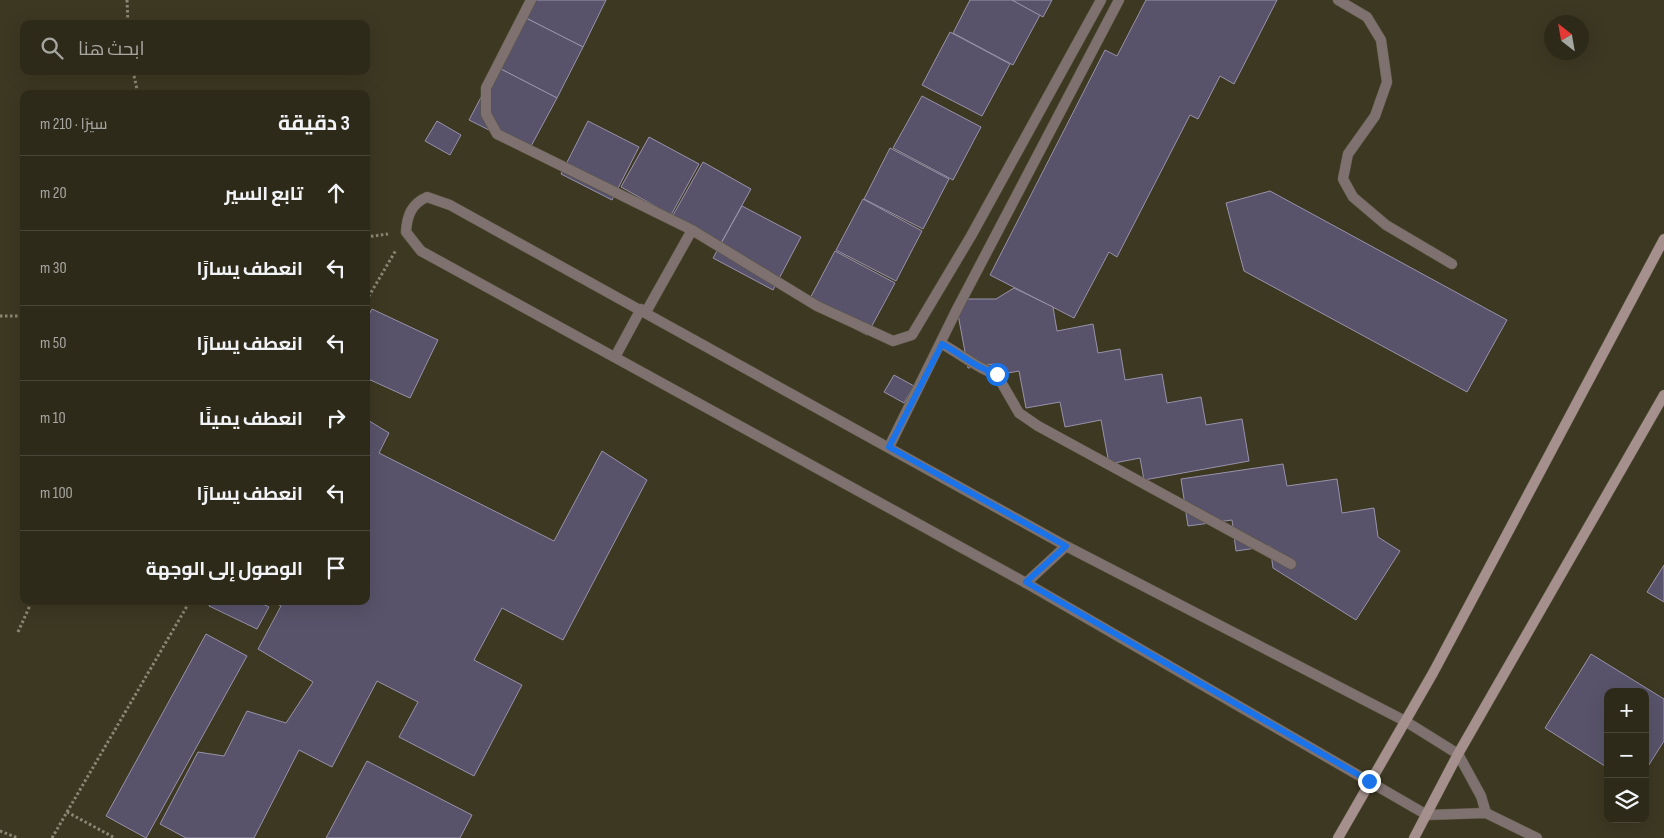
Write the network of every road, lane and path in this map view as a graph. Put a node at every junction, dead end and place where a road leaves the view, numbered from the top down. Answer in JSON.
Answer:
{"nodes":[{"id":1,"x":127,"y":0,"type":"edge"},
{"id":2,"x":531,"y":0,"type":"edge"},
{"id":3,"x":1101,"y":0,"type":"edge"},
{"id":4,"x":1119,"y":0,"type":"edge"},
{"id":5,"x":1338,"y":0,"type":"edge"},
{"id":6,"x":128,"y":20,"type":"edge"},
{"id":7,"x":133,"y":75,"type":"edge"},
{"id":8,"x":137,"y":90,"type":"edge"},
{"id":9,"x":692,"y":230,"type":"junction"},
{"id":10,"x":406,"y":232,"type":"junction"},
{"id":11,"x":1664,"y":239,"type":"edge"},
{"id":12,"x":1452,"y":264,"type":"dead end"},
{"id":13,"x":370,"y":294,"type":"edge"},
{"id":14,"x":643,"y":310,"type":"junction"},
{"id":15,"x":0,"y":316,"type":"edge"},
{"id":16,"x":20,"y":316,"type":"edge"},
{"id":17,"x":942,"y":344,"type":"junction"},
{"id":18,"x":615,"y":357,"type":"junction"},
{"id":19,"x":1664,"y":395,"type":"edge"},
{"id":20,"x":889,"y":447,"type":"junction"},
{"id":21,"x":1066,"y":546,"type":"junction"},
{"id":22,"x":1290,"y":564,"type":"dead end"},
{"id":23,"x":1026,"y":582,"type":"junction"},
{"id":24,"x":30,"y":605,"type":"edge"},
{"id":25,"x":188,"y":605,"type":"edge"},
{"id":26,"x":18,"y":632,"type":"dead end"},
{"id":27,"x":1405,"y":721,"type":"junction"},
{"id":28,"x":1458,"y":754,"type":"junction"},
{"id":29,"x":1369,"y":781,"type":"junction"},
{"id":30,"x":67,"y":812,"type":"junction"},
{"id":31,"x":1486,"y":812,"type":"junction"},
{"id":32,"x":1427,"y":815,"type":"junction"},
{"id":33,"x":0,"y":831,"type":"edge"},
{"id":34,"x":18,"y":838,"type":"edge"},
{"id":35,"x":52,"y":838,"type":"edge"},
{"id":36,"x":115,"y":838,"type":"edge"},
{"id":37,"x":1338,"y":838,"type":"edge"},
{"id":38,"x":1414,"y":838,"type":"edge"},
{"id":39,"x":1536,"y":838,"type":"edge"}],
"edges":[{"from":1,"to":6,"type":"path"},
{"from":2,"to":9,"type":"street"},
{"from":3,"to":9,"type":"street"},
{"from":4,"to":17,"type":"street"},
{"from":5,"to":12,"type":"street"},
{"from":7,"to":8,"type":"path"},
{"from":9,"to":14,"type":"street"},
{"from":10,"to":13,"type":"path"},
{"from":10,"to":14,"type":"street"},
{"from":10,"to":18,"type":"street"},
{"from":11,"to":27,"type":"street"},
{"from":14,"to":18,"type":"street"},
{"from":14,"to":20,"type":"street"},
{"from":15,"to":16,"type":"path"},
{"from":17,"to":20,"type":"street"},
{"from":17,"to":22,"type":"street"},
{"from":18,"to":23,"type":"street"},
{"from":19,"to":28,"type":"street"},
{"from":20,"to":21,"type":"street"},
{"from":21,"to":23,"type":"street"},
{"from":21,"to":27,"type":"street"},
{"from":23,"to":29,"type":"street"},
{"from":24,"to":26,"type":"path"},
{"from":25,"to":30,"type":"path"},
{"from":27,"to":28,"type":"street"},
{"from":27,"to":29,"type":"street"},
{"from":28,"to":31,"type":"street"},
{"from":28,"to":32,"type":"street"},
{"from":29,"to":32,"type":"street"},
{"from":29,"to":37,"type":"street"},
{"from":30,"to":35,"type":"path"},
{"from":30,"to":36,"type":"path"},
{"from":31,"to":32,"type":"street"},
{"from":31,"to":39,"type":"street"},
{"from":32,"to":38,"type":"street"},
{"from":33,"to":34,"type":"path"}]}
